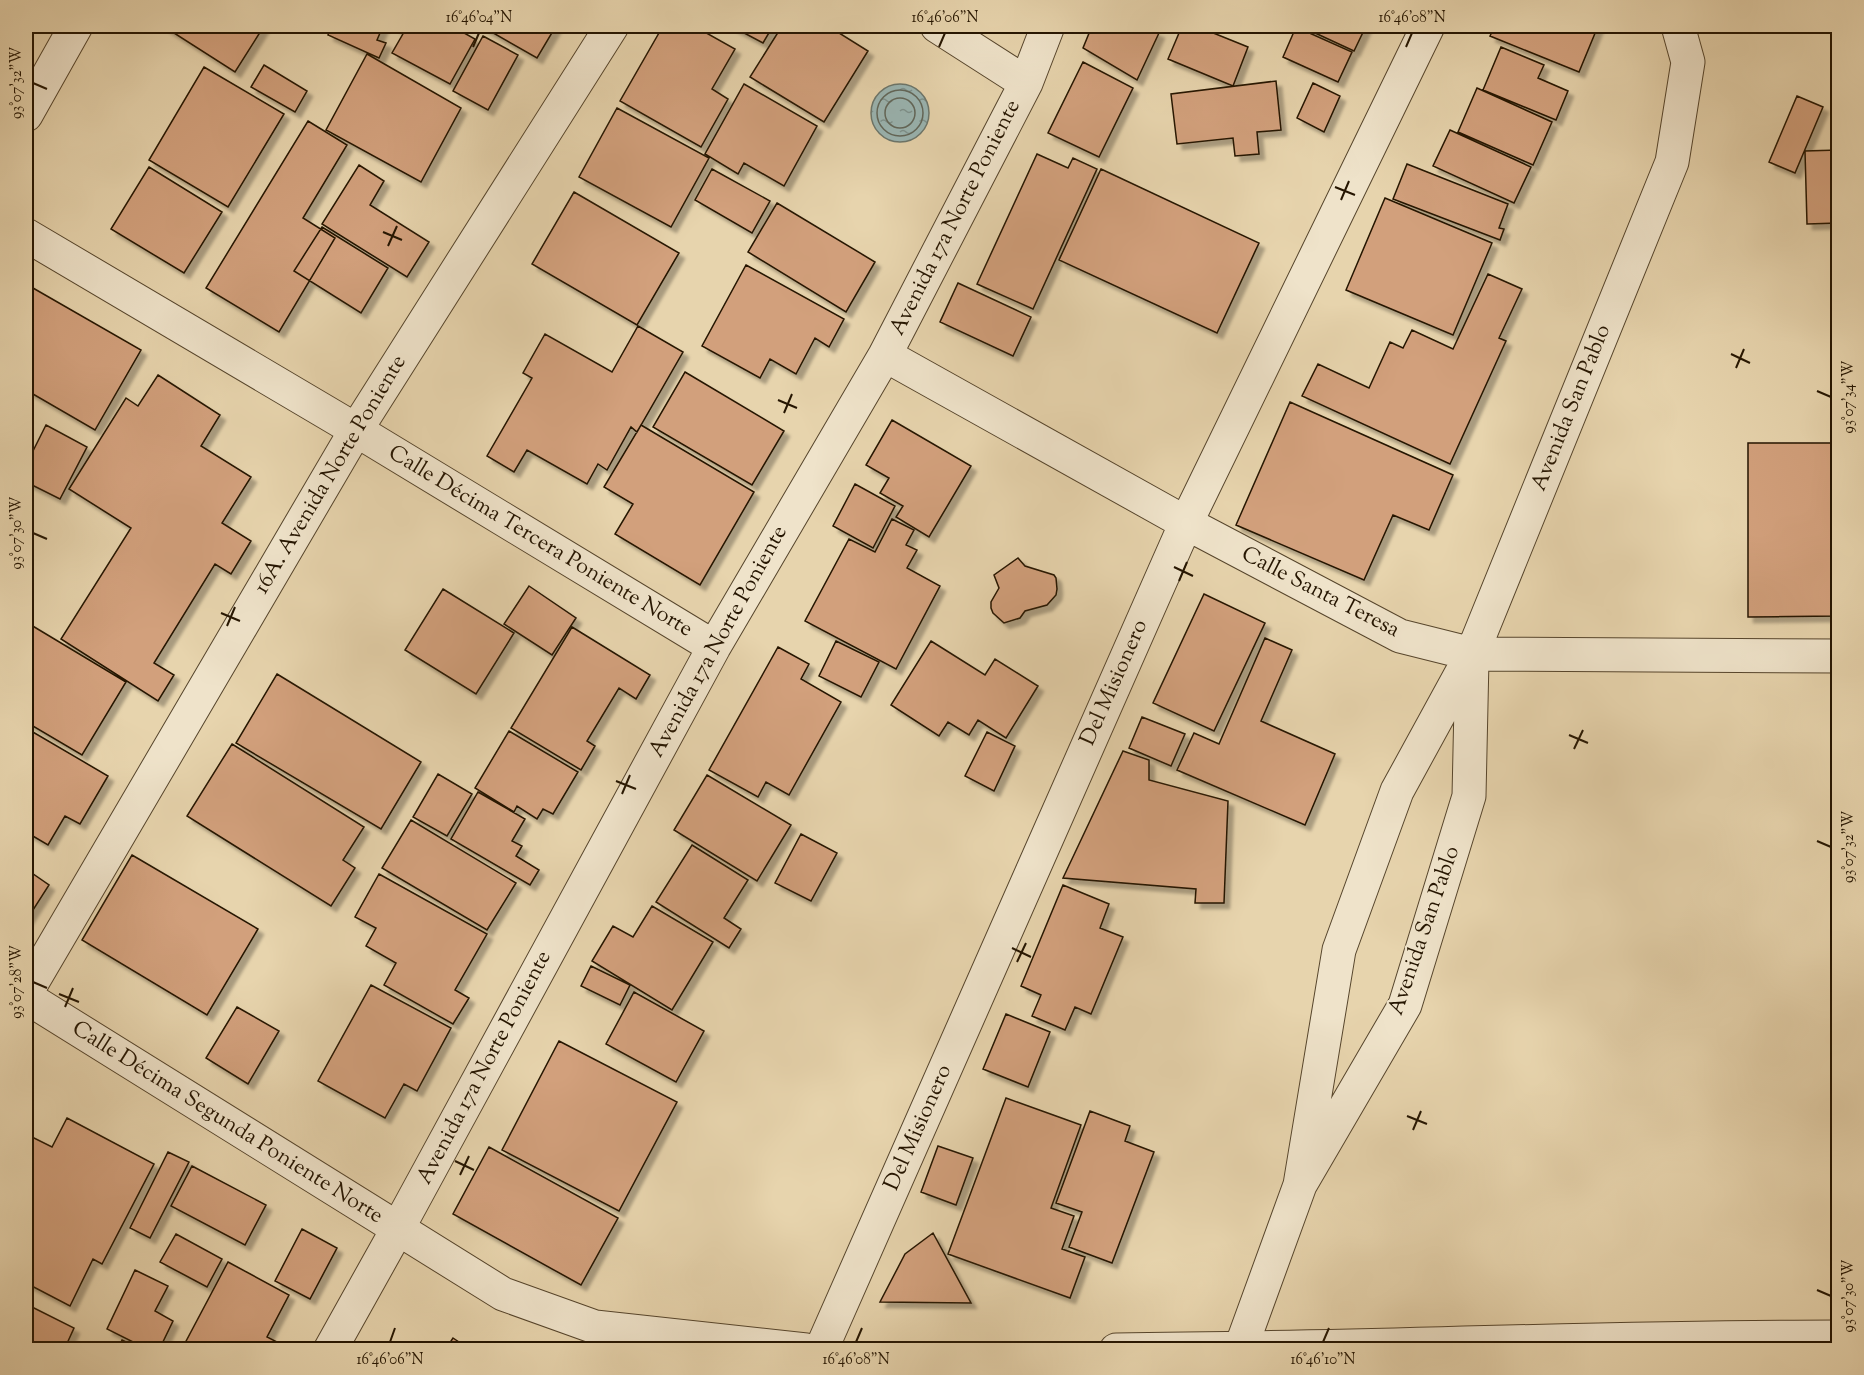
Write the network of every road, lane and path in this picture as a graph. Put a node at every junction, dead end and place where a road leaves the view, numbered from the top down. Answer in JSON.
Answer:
{"nodes":[{"id":1,"x":76,"y":26,"type":"edge"},
{"id":2,"x":612,"y":26,"type":"edge"},
{"id":3,"x":937,"y":26,"type":"edge"},
{"id":4,"x":1048,"y":26,"type":"edge"},
{"id":5,"x":1428,"y":26,"type":"edge"},
{"id":6,"x":1678,"y":26,"type":"edge"},
{"id":7,"x":1026,"y":83,"type":"junction"},
{"id":8,"x":26,"y":115,"type":"edge"},
{"id":9,"x":26,"y":235,"type":"edge"},
{"id":10,"x":885,"y":355,"type":"junction"},
{"id":11,"x":356,"y":430,"type":"junction"},
{"id":12,"x":1186,"y":523,"type":"junction"},
{"id":13,"x":714,"y":647,"type":"junction"},
{"id":14,"x":1472,"y":654,"type":"junction"},
{"id":15,"x":1839,"y":656,"type":"edge"},
{"id":16,"x":26,"y":995,"type":"edge"},
{"id":17,"x":1300,"y":1185,"type":"junction"},
{"id":18,"x":398,"y":1230,"type":"junction"},
{"id":19,"x":1839,"y":1337,"type":"edge"},
{"id":20,"x":1748,"y":1343,"type":"edge"},
{"id":21,"x":1240,"y":1349,"type":"edge"},
{"id":22,"x":330,"y":1350,"type":"edge"},
{"id":23,"x":806,"y":1350,"type":"edge"},
{"id":24,"x":821,"y":1350,"type":"edge"},
{"id":25,"x":1116,"y":1350,"type":"edge"}],
"edges":[{"from":1,"to":8,"type":"street"},
{"from":2,"to":11,"type":"street","name":"16A. Avenida Norte Poniente"},
{"from":3,"to":7,"type":"street"},
{"from":4,"to":7,"type":"street","name":"Avenida 17a Norte Poniente"},
{"from":5,"to":12,"type":"street","name":"Del Misionero"},
{"from":6,"to":14,"type":"street","name":"Avenida San Pablo"},
{"from":7,"to":10,"type":"street","name":"Avenida 17a Norte Poniente"},
{"from":9,"to":11,"type":"street","name":"Calle Décima Tercera Poniente Norte"},
{"from":10,"to":12,"type":"street","name":"Calle Santa Teresa"},
{"from":10,"to":13,"type":"street","name":"Avenida 17a Norte Poniente"},
{"from":11,"to":13,"type":"street","name":"Calle Décima Tercera Poniente Norte"},
{"from":11,"to":16,"type":"street","name":"16A. Avenida Norte Poniente"},
{"from":12,"to":14,"type":"street","name":"Calle Santa Teresa"},
{"from":12,"to":24,"type":"street","name":"Del Misionero"},
{"from":13,"to":18,"type":"street","name":"Avenida 17a Norte Poniente"},
{"from":14,"to":15,"type":"street","name":"Calle Santa Teresa"},
{"from":14,"to":17,"type":"street","name":"Avenida San Pablo"},
{"from":14,"to":17,"type":"street","name":"Avenida San Pablo"},
{"from":16,"to":18,"type":"street","name":"Calle Décima Segunda Poniente Norte"},
{"from":17,"to":21,"type":"street","name":"Avenida San Pablo"},
{"from":18,"to":22,"type":"street","name":"Avenida 17a Norte Poniente"},
{"from":18,"to":23,"type":"street","name":"Calle Décima Segunda Poniente Norte"},
{"from":19,"to":20,"type":"street"},
{"from":20,"to":21,"type":"street"},
{"from":21,"to":25,"type":"street"}]}
